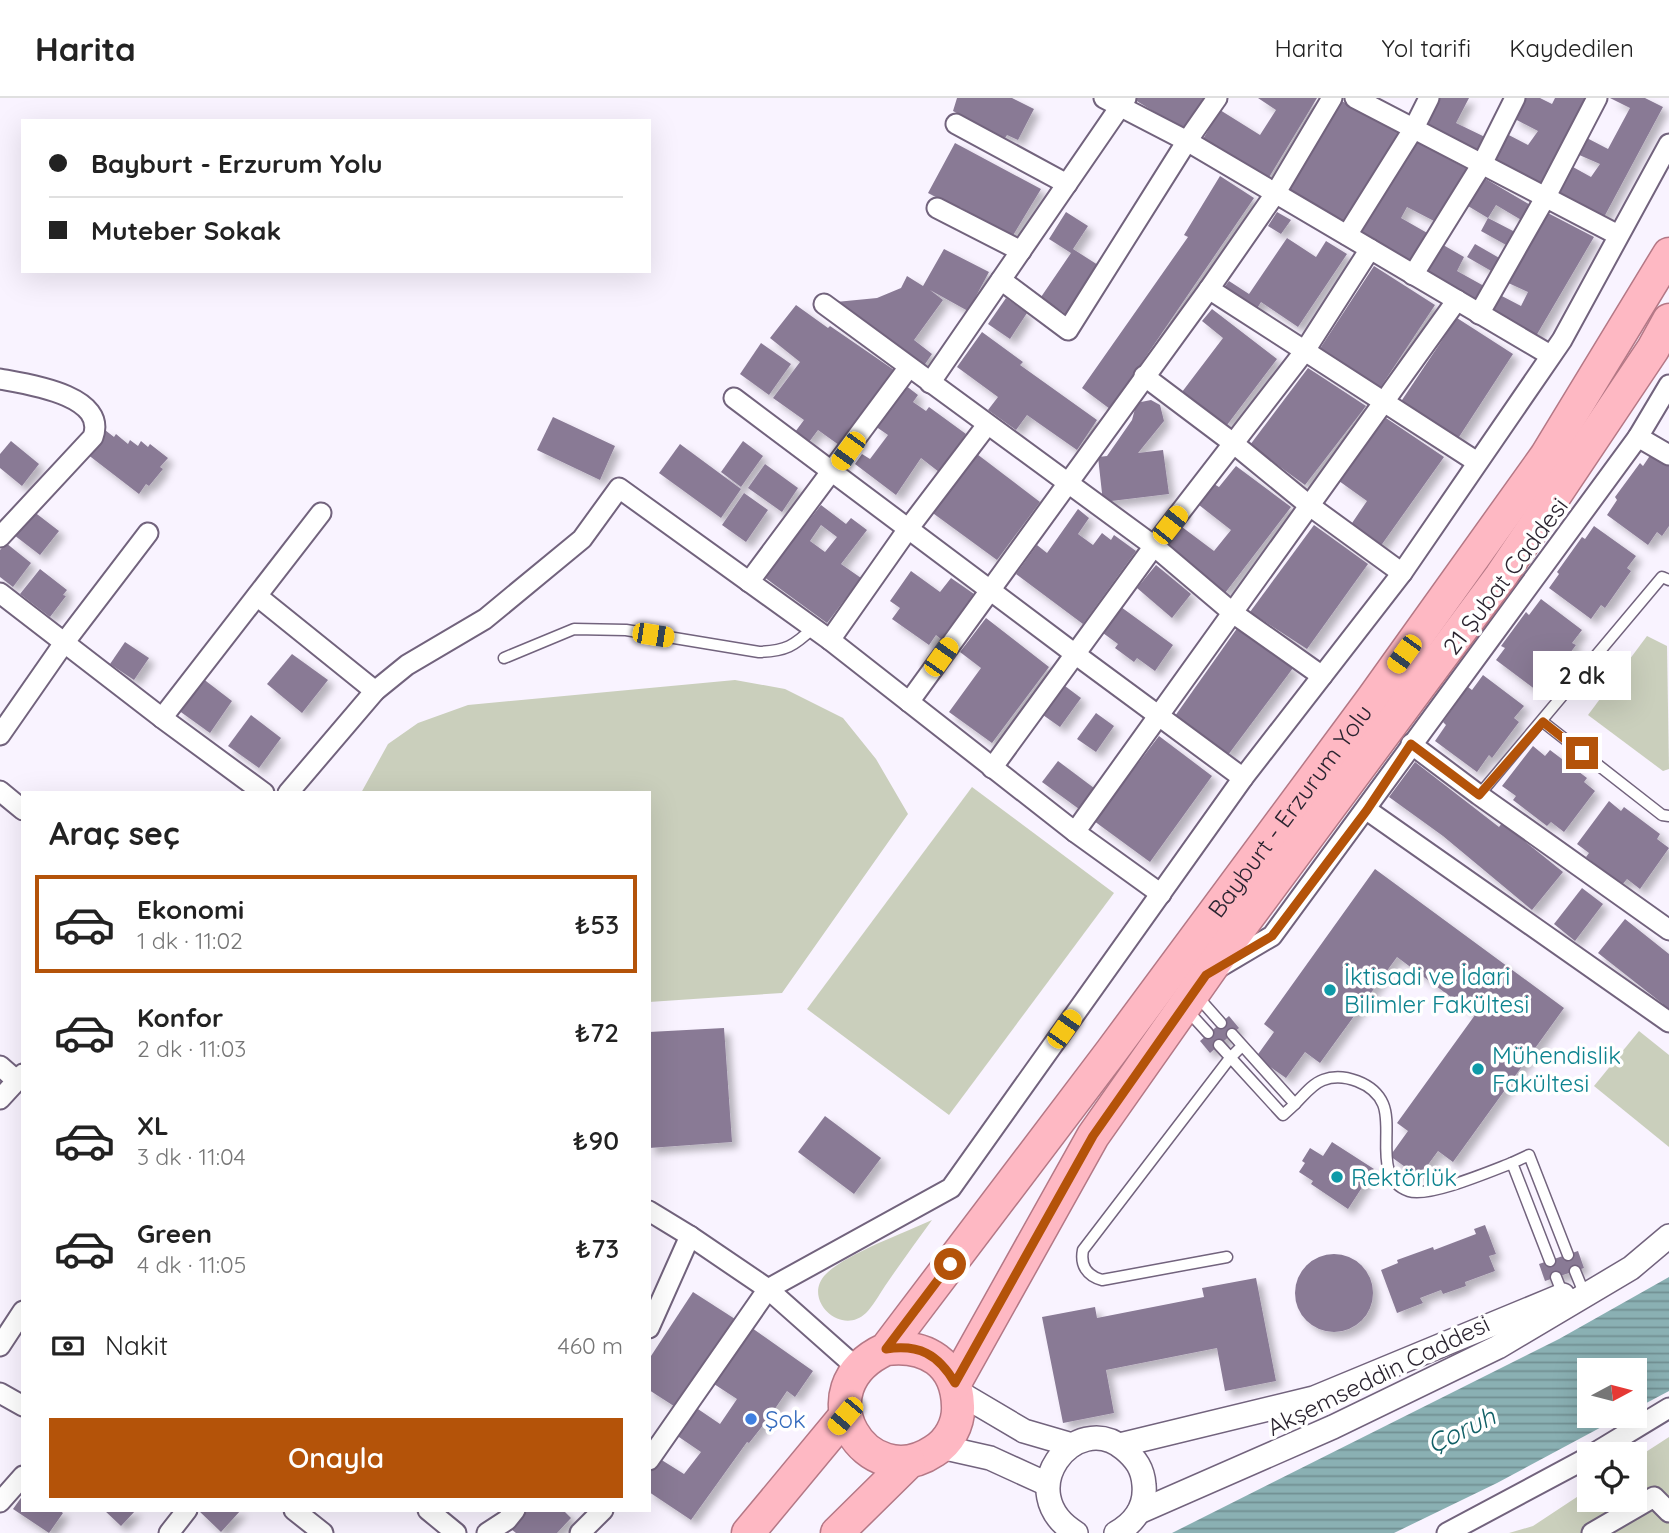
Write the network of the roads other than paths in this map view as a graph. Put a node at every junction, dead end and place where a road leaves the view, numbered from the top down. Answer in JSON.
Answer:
{"nodes":[{"id":1,"x":1217,"y":98,"type":"edge"},
{"id":2,"x":1332,"y":98,"type":"edge"},
{"id":3,"x":1355,"y":98,"type":"edge"},
{"id":4,"x":1430,"y":98,"type":"edge"},
{"id":5,"x":1515,"y":98,"type":"edge"},
{"id":6,"x":1597,"y":98,"type":"edge"},
{"id":7,"x":1117,"y":101,"type":"edge"},
{"id":8,"x":956,"y":124,"type":"dead end"},
{"id":9,"x":1414,"y":128,"type":"junction"},
{"id":10,"x":1187,"y":141,"type":"junction"},
{"id":11,"x":1669,"y":144,"type":"edge"},
{"id":12,"x":1482,"y":164,"type":"junction"},
{"id":13,"x":1067,"y":184,"type":"junction"},
{"id":14,"x":1275,"y":194,"type":"junction"},
{"id":15,"x":1545,"y":198,"type":"junction"},
{"id":16,"x":937,"y":208,"type":"dead end"},
{"id":17,"x":1618,"y":235,"type":"junction"},
{"id":18,"x":1347,"y":236,"type":"junction"},
{"id":19,"x":1370,"y":249,"type":"junction"},
{"id":20,"x":1021,"y":251,"type":"junction"},
{"id":21,"x":1669,"y":254,"type":"edge"},
{"id":22,"x":1413,"y":275,"type":"junction"},
{"id":23,"x":1001,"y":280,"type":"junction"},
{"id":24,"x":1209,"y":289,"type":"junction"},
{"id":25,"x":1457,"y":300,"type":"junction"},
{"id":26,"x":824,"y":304,"type":"dead end"},
{"id":27,"x":1479,"y":314,"type":"junction"},
{"id":28,"x":1669,"y":320,"type":"edge"},
{"id":29,"x":1304,"y":352,"type":"junction"},
{"id":30,"x":1550,"y":355,"type":"junction"},
{"id":31,"x":909,"y":367,"type":"junction"},
{"id":32,"x":1144,"y":376,"type":"junction"},
{"id":33,"x":0,"y":379,"type":"edge"},
{"id":34,"x":930,"y":383,"type":"junction"},
{"id":35,"x":1669,"y":385,"type":"edge"},
{"id":36,"x":734,"y":398,"type":"dead end"},
{"id":37,"x":1385,"y":402,"type":"junction"},
{"id":38,"x":987,"y":425,"type":"junction"},
{"id":39,"x":1638,"y":438,"type":"junction"},
{"id":40,"x":1233,"y":443,"type":"junction"},
{"id":41,"x":1669,"y":455,"type":"edge"},
{"id":42,"x":1477,"y":462,"type":"junction"},
{"id":43,"x":832,"y":472,"type":"junction"},
{"id":44,"x":1068,"y":484,"type":"junction"},
{"id":45,"x":1310,"y":506,"type":"junction"},
{"id":46,"x":321,"y":513,"type":"dead end"},
{"id":47,"x":908,"y":529,"type":"junction"},
{"id":48,"x":148,"y":533,"type":"dead end"},
{"id":49,"x":0,"y":537,"type":"edge"},
{"id":50,"x":1154,"y":546,"type":"junction"},
{"id":51,"x":1402,"y":573,"type":"junction"},
{"id":52,"x":1669,"y":580,"type":"edge"},
{"id":53,"x":749,"y":582,"type":"junction"},
{"id":54,"x":989,"y":589,"type":"junction"},
{"id":55,"x":0,"y":593,"type":"edge"},
{"id":56,"x":257,"y":596,"type":"junction"},
{"id":57,"x":1233,"y":613,"type":"junction"},
{"id":58,"x":813,"y":628,"type":"junction"},
{"id":59,"x":830,"y":640,"type":"junction"},
{"id":60,"x":64,"y":643,"type":"junction"},
{"id":61,"x":1075,"y":654,"type":"junction"},
{"id":62,"x":504,"y":658,"type":"dead end"},
{"id":63,"x":1322,"y":676,"type":"junction"},
{"id":64,"x":374,"y":691,"type":"junction"},
{"id":65,"x":909,"y":702,"type":"junction"},
{"id":66,"x":1160,"y":717,"type":"junction"},
{"id":67,"x":162,"y":718,"type":"junction"},
{"id":68,"x":1543,"y":722,"type":"junction"},
{"id":69,"x":0,"y":735,"type":"edge"},
{"id":70,"x":1411,"y":744,"type":"junction"},
{"id":71,"x":992,"y":768,"type":"junction"},
{"id":72,"x":1243,"y":778,"type":"junction"},
{"id":73,"x":0,"y":791,"type":"edge"},
{"id":74,"x":261,"y":791,"type":"edge"},
{"id":75,"x":290,"y":791,"type":"edge"},
{"id":76,"x":1479,"y":795,"type":"junction"},
{"id":77,"x":21,"y":808,"type":"edge"},
{"id":78,"x":1367,"y":810,"type":"junction"},
{"id":79,"x":1669,"y":816,"type":"edge"},
{"id":80,"x":1075,"y":832,"type":"junction"},
{"id":81,"x":1161,"y":894,"type":"junction"},
{"id":82,"x":1669,"y":930,"type":"edge"},
{"id":83,"x":1195,"y":992,"type":"junction"},
{"id":84,"x":1669,"y":1022,"type":"edge"},
{"id":85,"x":1221,"y":1023,"type":"dead end"},
{"id":86,"x":1208,"y":1033,"type":"dead end"},
{"id":87,"x":1232,"y":1034,"type":"dead end"},
{"id":88,"x":1219,"y":1045,"type":"dead end"},
{"id":89,"x":1242,"y":1046,"type":"junction"},
{"id":90,"x":1230,"y":1058,"type":"junction"},
{"id":91,"x":0,"y":1066,"type":"edge"},
{"id":92,"x":19,"y":1077,"type":"edge"},
{"id":93,"x":0,"y":1099,"type":"edge"},
{"id":94,"x":1294,"y":1104,"type":"junction"},
{"id":95,"x":1512,"y":1163,"type":"junction"},
{"id":96,"x":651,"y":1212,"type":"edge"},
{"id":97,"x":690,"y":1236,"type":"junction"},
{"id":98,"x":1669,"y":1236,"type":"edge"},
{"id":99,"x":1227,"y":1257,"type":"dead end"},
{"id":100,"x":1631,"y":1268,"type":"junction"},
{"id":101,"x":768,"y":1289,"type":"junction"},
{"id":102,"x":21,"y":1314,"type":"edge"},
{"id":103,"x":651,"y":1324,"type":"edge"},
{"id":104,"x":0,"y":1346,"type":"edge"},
{"id":105,"x":886,"y":1349,"type":"junction"},
{"id":106,"x":857,"y":1368,"type":"junction"},
{"id":107,"x":956,"y":1388,"type":"junction"},
{"id":108,"x":0,"y":1393,"type":"edge"},
{"id":109,"x":21,"y":1405,"type":"edge"},
{"id":110,"x":1669,"y":1408,"type":"edge"},
{"id":111,"x":845,"y":1416,"type":"junction"},
{"id":112,"x":1614,"y":1442,"type":"edge"},
{"id":113,"x":1072,"y":1445,"type":"junction"},
{"id":114,"x":1120,"y":1445,"type":"junction"},
{"id":115,"x":941,"y":1447,"type":"junction"},
{"id":116,"x":651,"y":1457,"type":"edge"},
{"id":117,"x":909,"y":1462,"type":"junction"},
{"id":118,"x":1577,"y":1463,"type":"edge"},
{"id":119,"x":21,"y":1478,"type":"edge"},
{"id":120,"x":1047,"y":1484,"type":"junction"},
{"id":121,"x":0,"y":1502,"type":"edge"},
{"id":122,"x":185,"y":1512,"type":"edge"},
{"id":123,"x":297,"y":1512,"type":"edge"},
{"id":124,"x":430,"y":1512,"type":"edge"},
{"id":125,"x":513,"y":1512,"type":"edge"},
{"id":126,"x":601,"y":1512,"type":"edge"},
{"id":127,"x":1139,"y":1512,"type":"junction"},
{"id":128,"x":1669,"y":1512,"type":"edge"},
{"id":129,"x":169,"y":1533,"type":"edge"},
{"id":130,"x":323,"y":1533,"type":"edge"},
{"id":131,"x":456,"y":1533,"type":"edge"},
{"id":132,"x":487,"y":1533,"type":"edge"},
{"id":133,"x":580,"y":1533,"type":"edge"},
{"id":134,"x":748,"y":1533,"type":"edge"},
{"id":135,"x":837,"y":1533,"type":"edge"},
{"id":136,"x":1076,"y":1533,"type":"edge"},
{"id":137,"x":1115,"y":1533,"type":"edge"},
{"id":138,"x":1447,"y":1533,"type":"edge"},
{"id":139,"x":1591,"y":1533,"type":"edge"}],
"edges":[{"from":1,"to":10,"type":"street"},
{"from":2,"to":14,"type":"street"},
{"from":3,"to":9,"type":"street"},
{"from":4,"to":9,"type":"street"},
{"from":5,"to":12,"type":"street"},
{"from":6,"to":15,"type":"street"},
{"from":7,"to":10,"type":"street"},
{"from":7,"to":13,"type":"street"},
{"from":8,"to":13,"type":"street"},
{"from":9,"to":12,"type":"street"},
{"from":9,"to":18,"type":"street"},
{"from":10,"to":14,"type":"street"},
{"from":10,"to":23,"type":"street"},
{"from":11,"to":17,"type":"street"},
{"from":12,"to":15,"type":"street"},
{"from":12,"to":22,"type":"street"},
{"from":13,"to":20,"type":"street"},
{"from":14,"to":18,"type":"street"},
{"from":14,"to":24,"type":"street"},
{"from":15,"to":17,"type":"street"},
{"from":15,"to":27,"type":"street"},
{"from":16,"to":20,"type":"street"},
{"from":17,"to":30,"type":"street"},
{"from":18,"to":19,"type":"street"},
{"from":19,"to":22,"type":"street"},
{"from":19,"to":29,"type":"street"},
{"from":20,"to":23,"type":"street"},
{"from":21,"to":105,"type":"highway","name":"Bayburt - Erzurum Yolu"},
{"from":22,"to":25,"type":"street"},
{"from":23,"to":34,"type":"street"},
{"from":24,"to":29,"type":"street"},
{"from":24,"to":32,"type":"street"},
{"from":25,"to":27,"type":"street"},
{"from":25,"to":37,"type":"street"},
{"from":26,"to":31,"type":"street"},
{"from":27,"to":30,"type":"street"},
{"from":28,"to":83,"type":"highway","name":"Bayburt - Erzurum Yolu"},
{"from":29,"to":37,"type":"street"},
{"from":29,"to":40,"type":"street"},
{"from":30,"to":42,"type":"street"},
{"from":31,"to":34,"type":"street"},
{"from":31,"to":43,"type":"street"},
{"from":32,"to":40,"type":"street"},
{"from":32,"to":44,"type":"street"},
{"from":33,"to":49,"type":"street"},
{"from":34,"to":38,"type":"street"},
{"from":35,"to":39,"type":"street","name":"21 Şubat Caddesi"},
{"from":36,"to":43,"type":"street"},
{"from":37,"to":42,"type":"street"},
{"from":37,"to":45,"type":"street"},
{"from":38,"to":44,"type":"street"},
{"from":38,"to":47,"type":"street"},
{"from":39,"to":41,"type":"street"},
{"from":39,"to":70,"type":"street","name":"21 Şubat Caddesi"},
{"from":40,"to":45,"type":"street"},
{"from":40,"to":50,"type":"street"},
{"from":42,"to":51,"type":"street"},
{"from":43,"to":47,"type":"street"},
{"from":43,"to":53,"type":"street"},
{"from":44,"to":50,"type":"street"},
{"from":44,"to":54,"type":"street"},
{"from":45,"to":51,"type":"street"},
{"from":45,"to":57,"type":"street"},
{"from":46,"to":56,"type":"street"},
{"from":47,"to":54,"type":"street"},
{"from":47,"to":59,"type":"street"},
{"from":48,"to":60,"type":"street"},
{"from":50,"to":57,"type":"street"},
{"from":50,"to":61,"type":"street"},
{"from":51,"to":63,"type":"street"},
{"from":52,"to":68,"type":"lane"},
{"from":53,"to":58,"type":"street"},
{"from":53,"to":64,"type":"street"},
{"from":54,"to":61,"type":"street"},
{"from":54,"to":65,"type":"street"},
{"from":55,"to":60,"type":"street"},
{"from":56,"to":64,"type":"street"},
{"from":56,"to":67,"type":"street"},
{"from":57,"to":63,"type":"street"},
{"from":57,"to":66,"type":"street"},
{"from":58,"to":59,"type":"street"},
{"from":58,"to":62,"type":"lane"},
{"from":59,"to":65,"type":"street"},
{"from":60,"to":67,"type":"street"},
{"from":60,"to":69,"type":"street"},
{"from":61,"to":66,"type":"street"},
{"from":61,"to":71,"type":"street"},
{"from":63,"to":72,"type":"street"},
{"from":64,"to":75,"type":"street"},
{"from":65,"to":71,"type":"street"},
{"from":66,"to":72,"type":"street"},
{"from":66,"to":80,"type":"street"},
{"from":67,"to":74,"type":"street"},
{"from":68,"to":76,"type":"lane"},
{"from":68,"to":79,"type":"lane"},
{"from":70,"to":76,"type":"street"},
{"from":70,"to":78,"type":"street","name":"21 Şubat Caddesi"},
{"from":71,"to":80,"type":"street"},
{"from":72,"to":81,"type":"street"},
{"from":73,"to":77,"type":"street"},
{"from":76,"to":82,"type":"street"},
{"from":78,"to":83,"type":"street","name":"21 Şubat Caddesi"},
{"from":78,"to":84,"type":"street"},
{"from":80,"to":81,"type":"street"},
{"from":81,"to":101,"type":"street"},
{"from":83,"to":85,"type":"lane"},
{"from":83,"to":86,"type":"lane"},
{"from":83,"to":107,"type":"highway","name":"Bayburt - Erzurum Yolu"},
{"from":87,"to":89,"type":"lane"},
{"from":88,"to":90,"type":"lane"},
{"from":89,"to":90,"type":"lane"},
{"from":89,"to":94,"type":"lane"},
{"from":90,"to":94,"type":"lane"},
{"from":90,"to":99,"type":"lane"},
{"from":91,"to":92,"type":"street"},
{"from":92,"to":93,"type":"street"},
{"from":94,"to":95,"type":"lane"},
{"from":95,"to":95,"type":"lane"},
{"from":96,"to":97,"type":"street"},
{"from":97,"to":101,"type":"street"},
{"from":97,"to":103,"type":"street"},
{"from":98,"to":100,"type":"street","name":"Akşemseddin Caddesi"},
{"from":100,"to":114,"type":"street","name":"Akşemseddin Caddesi"},
{"from":100,"to":127,"type":"street","name":"Akşemseddin Caddesi"},
{"from":101,"to":106,"type":"street"},
{"from":101,"to":116,"type":"street"},
{"from":102,"to":104,"type":"street"},
{"from":105,"to":106,"type":"highway","name":"Bayburt - Erzurum Yolu"},
{"from":105,"to":107,"type":"highway"},
{"from":106,"to":111,"type":"highway"},
{"from":107,"to":113,"type":"street","name":"Akşemseddin Caddesi"},
{"from":107,"to":115,"type":"highway","name":"Bayburt - Erzurum Yolu"},
{"from":108,"to":109,"type":"street"},
{"from":110,"to":112,"type":"street"},
{"from":111,"to":117,"type":"highway"},
{"from":111,"to":134,"type":"highway"},
{"from":113,"to":114,"type":"street","name":"Akşemseddin Caddesi"},
{"from":113,"to":120,"type":"street"},
{"from":114,"to":127,"type":"street"},
{"from":115,"to":117,"type":"highway"},
{"from":115,"to":120,"type":"street"},
{"from":117,"to":135,"type":"highway"},
{"from":118,"to":138,"type":"street"},
{"from":119,"to":121,"type":"street"},
{"from":120,"to":136,"type":"street"},
{"from":122,"to":129,"type":"street"},
{"from":123,"to":130,"type":"street"},
{"from":124,"to":131,"type":"street"},
{"from":125,"to":132,"type":"street"},
{"from":126,"to":133,"type":"street"},
{"from":127,"to":137,"type":"street","name":"Akşemseddin Caddesi"},
{"from":128,"to":139,"type":"street"}]}
